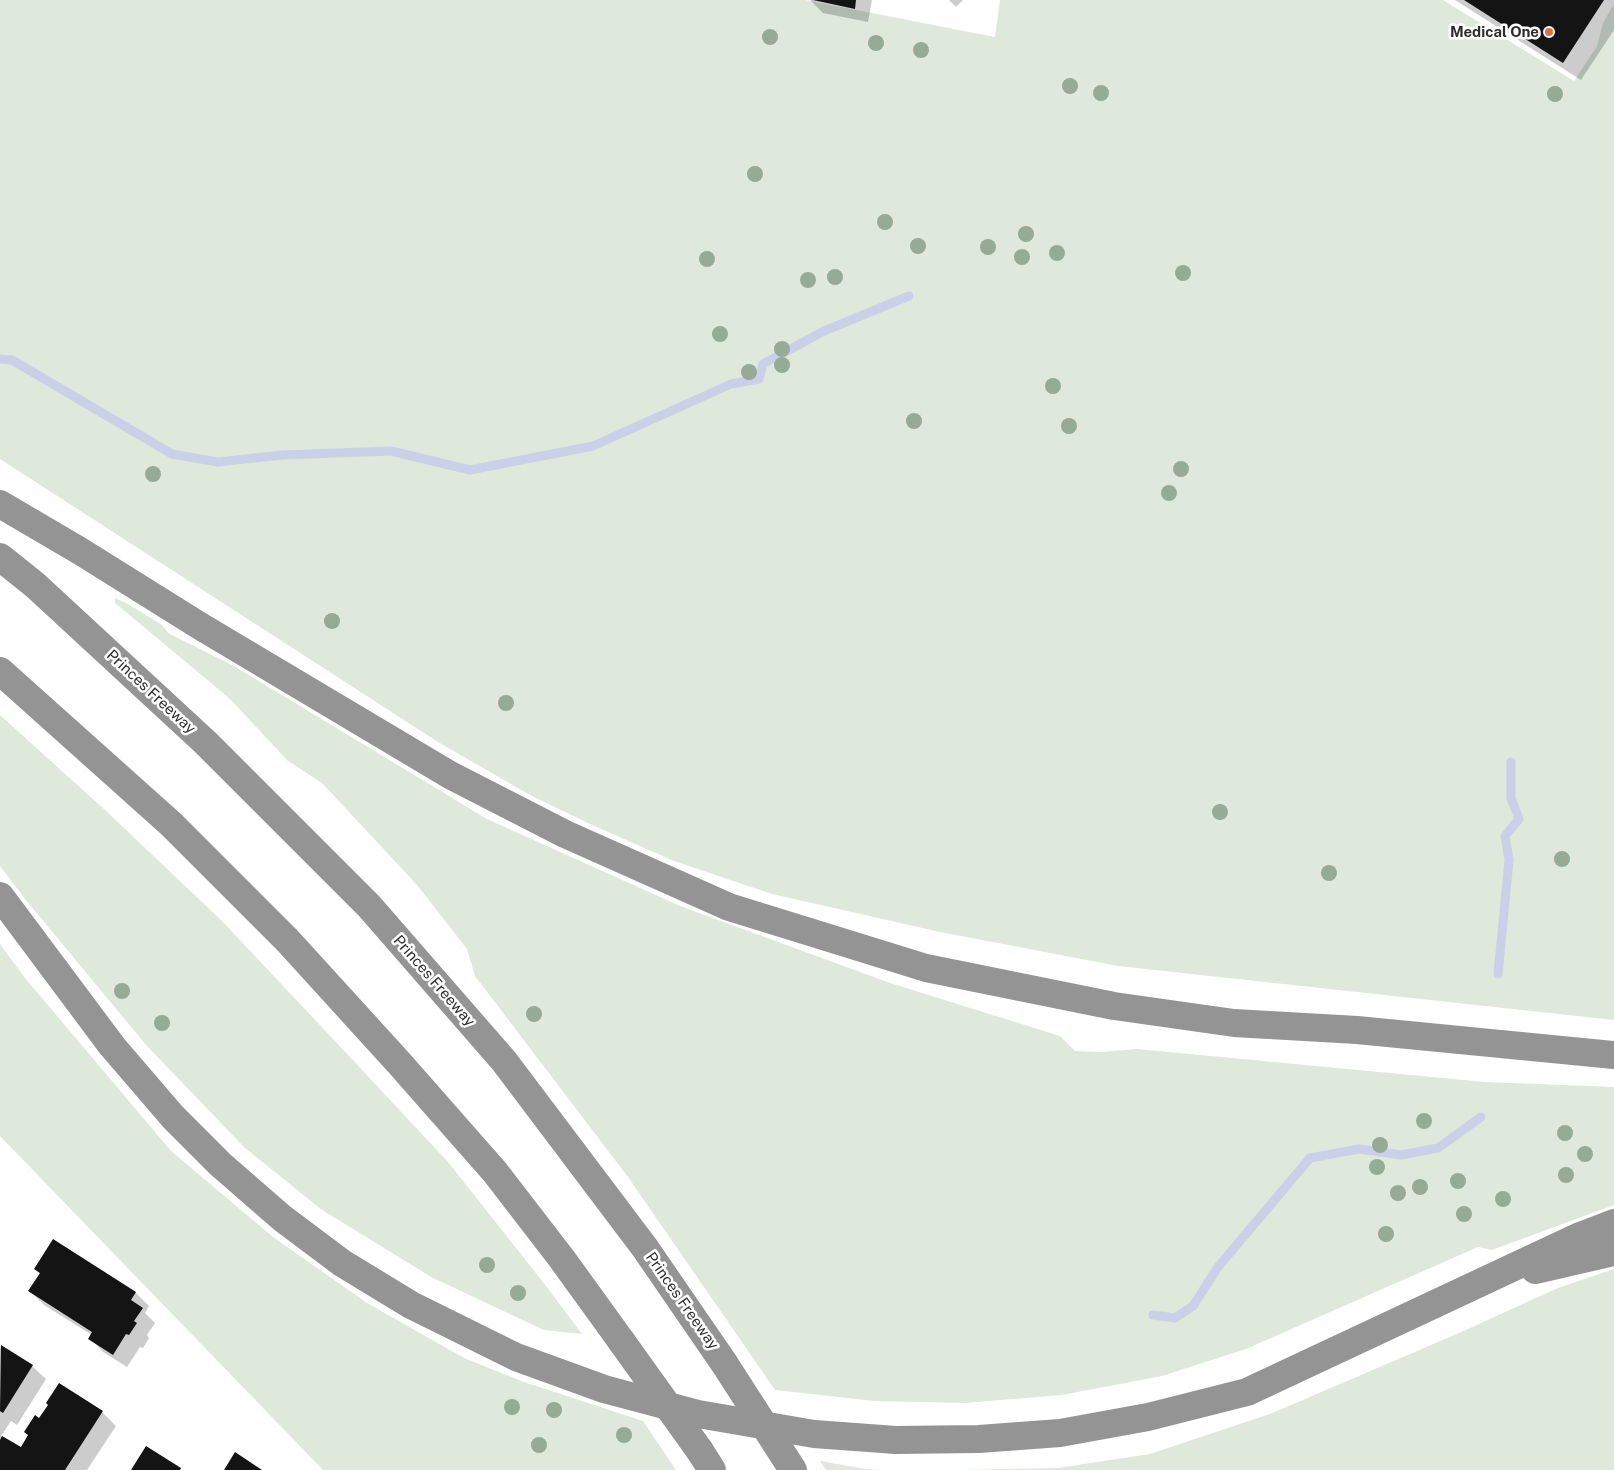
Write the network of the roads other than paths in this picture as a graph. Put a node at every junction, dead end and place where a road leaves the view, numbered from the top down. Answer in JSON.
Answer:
{"nodes":[{"id":1,"x":0,"y":504,"type":"edge"},
{"id":2,"x":0,"y":557,"type":"edge"},
{"id":3,"x":0,"y":671,"type":"edge"},
{"id":4,"x":0,"y":896,"type":"edge"},
{"id":5,"x":1606,"y":1052,"type":"edge"},
{"id":6,"x":1614,"y":1223,"type":"edge"},
{"id":7,"x":1614,"y":1252,"type":"edge"},
{"id":8,"x":1488,"y":1280,"type":"junction"},
{"id":9,"x":706,"y":1461,"type":"edge"},
{"id":10,"x":793,"y":1470,"type":"edge"}],
"edges":[{"from":1,"to":5,"type":"highway"},
{"from":2,"to":10,"type":"highway","name":"Princes Freeway","bridge":true},
{"from":3,"to":9,"type":"highway","bridge":true},
{"from":4,"to":8,"type":"highway"},
{"from":6,"to":8,"type":"highway"},
{"from":7,"to":8,"type":"highway"}]}
